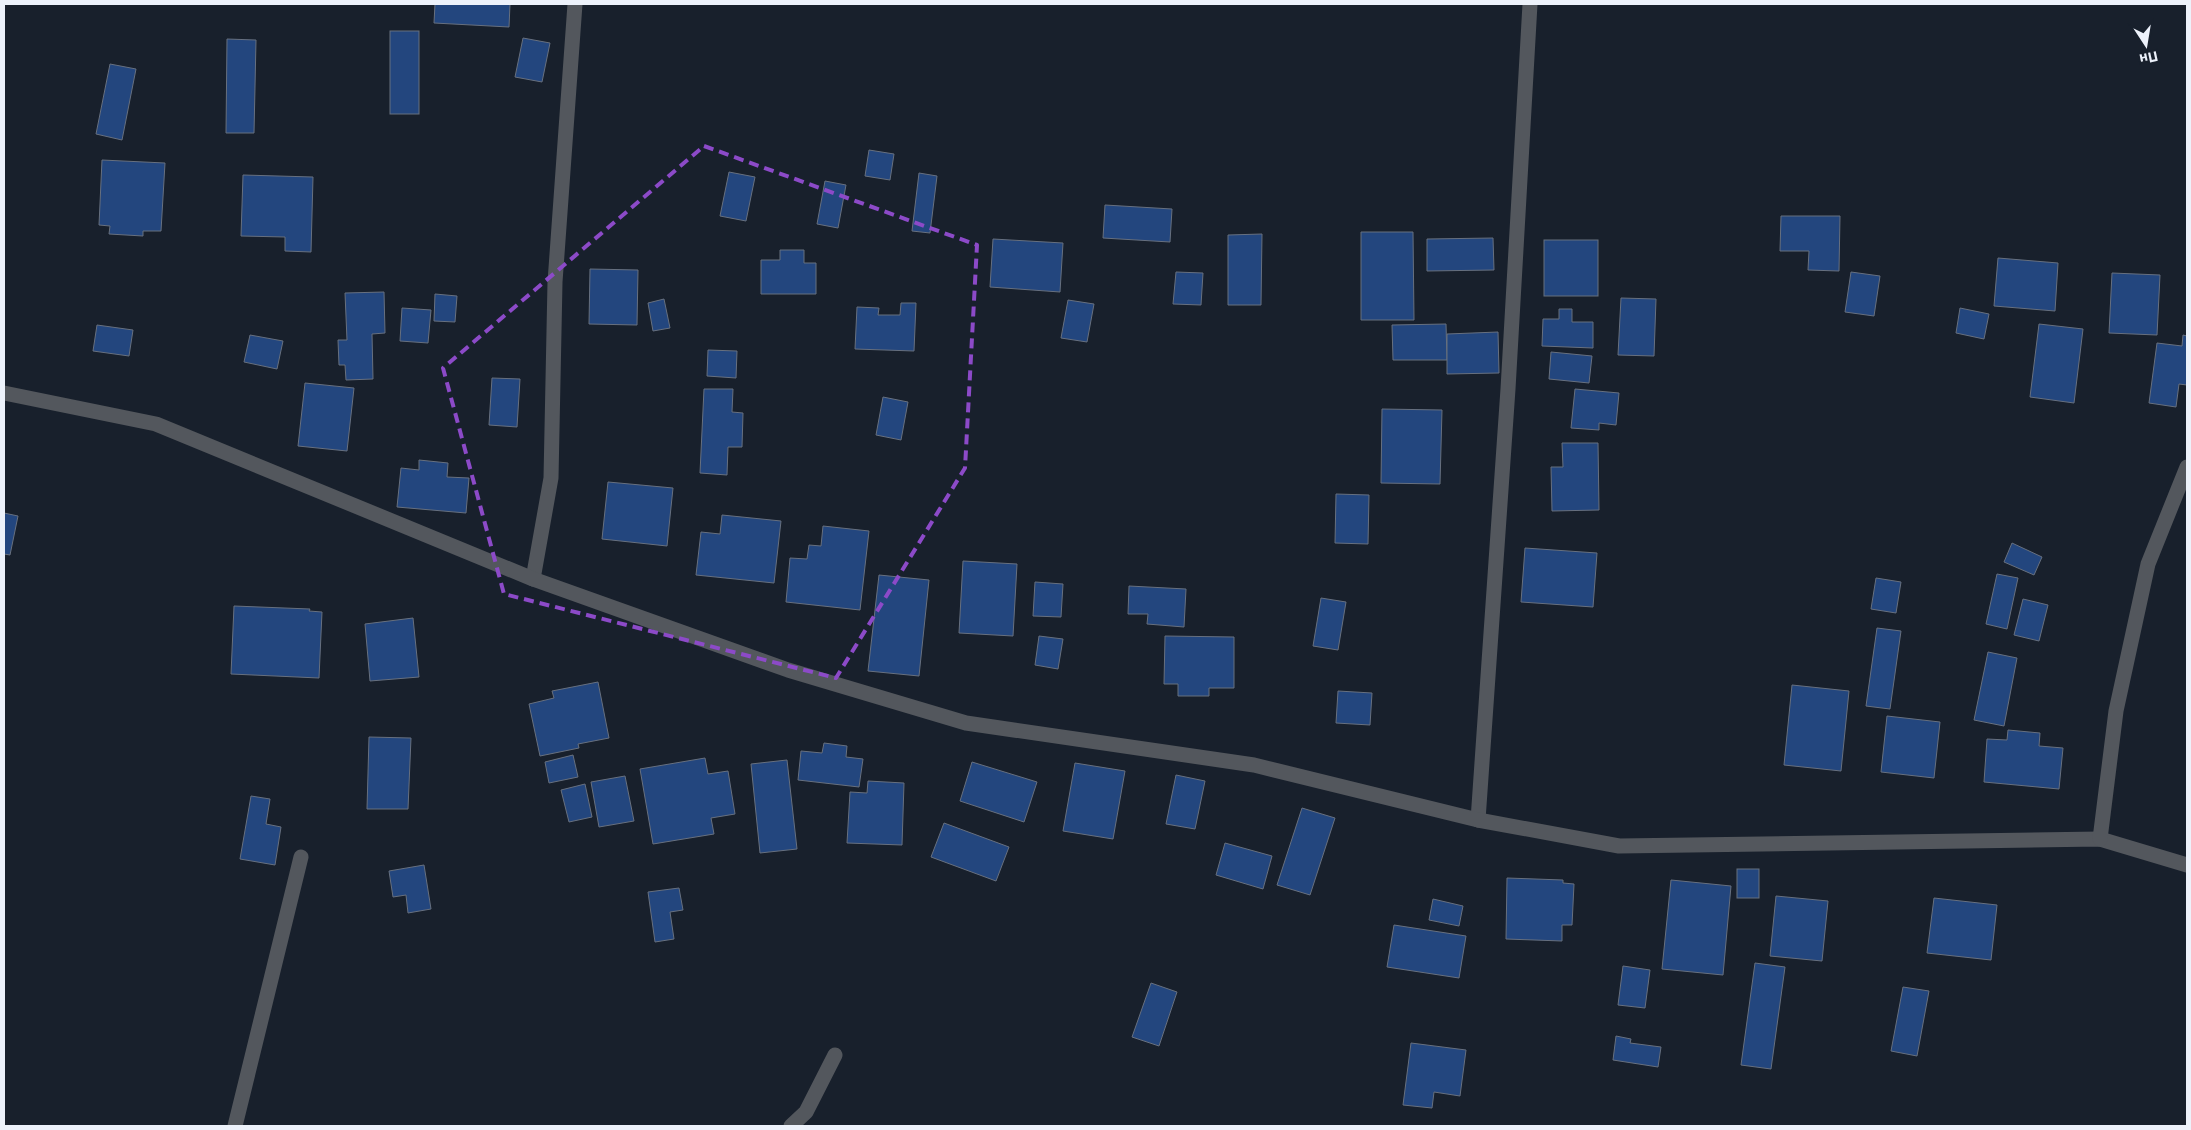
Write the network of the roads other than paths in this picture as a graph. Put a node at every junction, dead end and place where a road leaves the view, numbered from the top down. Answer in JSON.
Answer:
{"nodes":[{"id":1,"x":575,"y":4,"type":"edge"},
{"id":2,"x":1530,"y":4,"type":"edge"},
{"id":3,"x":4,"y":393,"type":"edge"},
{"id":4,"x":2187,"y":467,"type":"edge"},
{"id":5,"x":533,"y":579,"type":"junction"},
{"id":6,"x":1478,"y":820,"type":"junction"},
{"id":7,"x":2100,"y":839,"type":"junction"},
{"id":8,"x":301,"y":857,"type":"dead end"},
{"id":9,"x":2187,"y":865,"type":"edge"},
{"id":10,"x":835,"y":1055,"type":"dead end"},
{"id":11,"x":235,"y":1126,"type":"edge"},
{"id":12,"x":791,"y":1126,"type":"edge"}],
"edges":[{"from":1,"to":5,"type":"street"},
{"from":2,"to":6,"type":"street"},
{"from":3,"to":5,"type":"street"},
{"from":4,"to":7,"type":"street"},
{"from":5,"to":6,"type":"street"},
{"from":6,"to":7,"type":"street"},
{"from":7,"to":9,"type":"street"},
{"from":8,"to":11,"type":"street"},
{"from":10,"to":12,"type":"street"}]}
